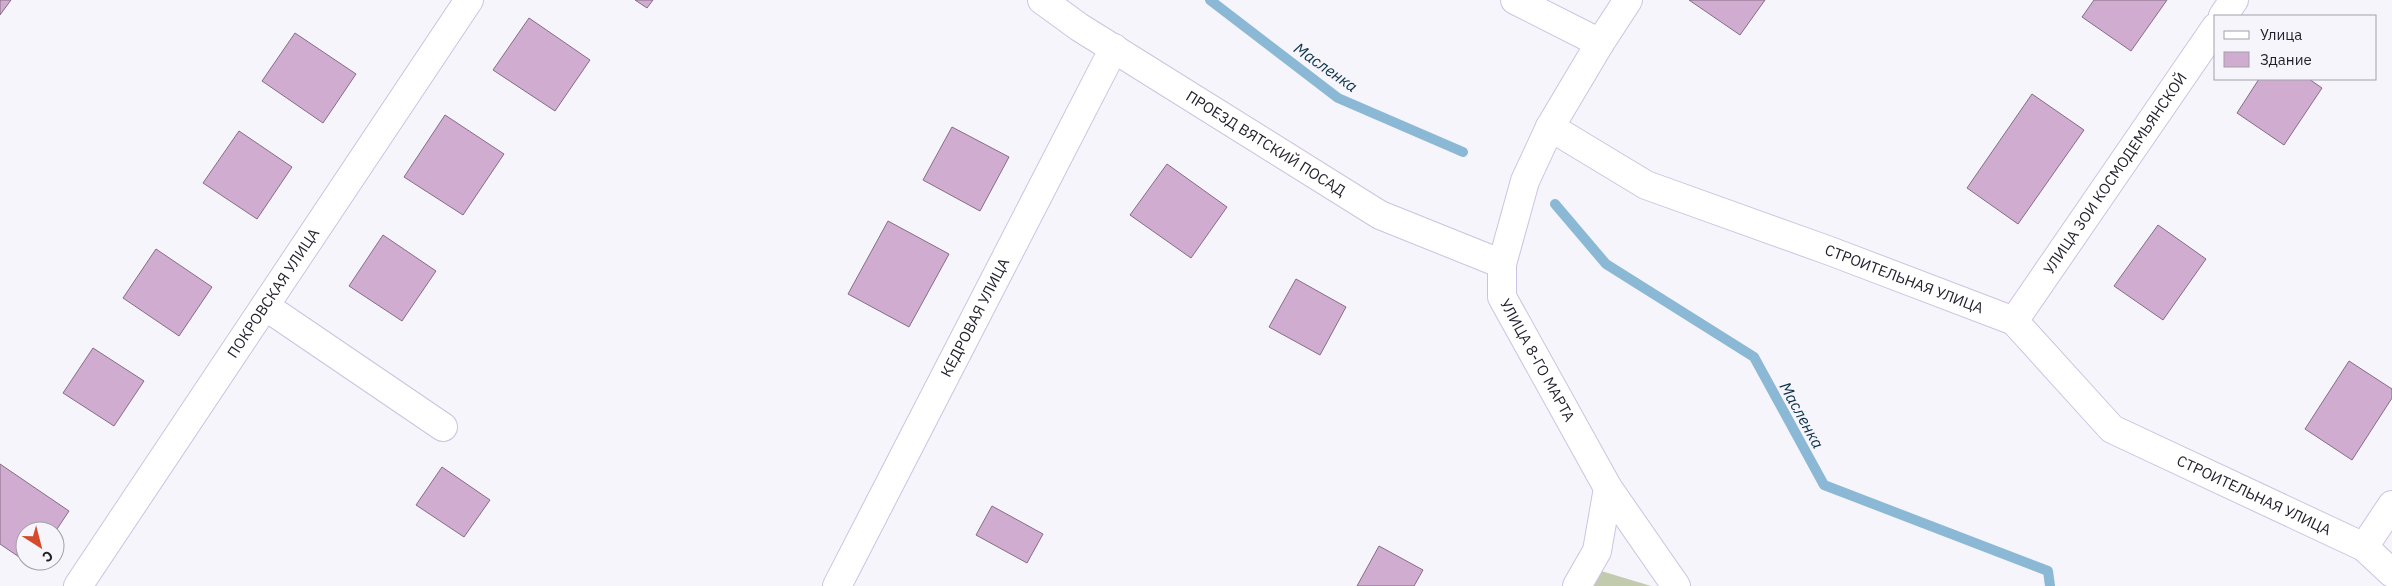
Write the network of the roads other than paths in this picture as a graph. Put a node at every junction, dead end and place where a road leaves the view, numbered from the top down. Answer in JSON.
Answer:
{"nodes":[{"id":1,"x":470,"y":0,"type":"edge"},
{"id":2,"x":1042,"y":0,"type":"edge"},
{"id":3,"x":1515,"y":0,"type":"edge"},
{"id":4,"x":1628,"y":0,"type":"edge"},
{"id":5,"x":2234,"y":0,"type":"edge"},
{"id":6,"x":2224,"y":15,"type":"edge"},
{"id":7,"x":2214,"y":30,"type":"edge"},
{"id":8,"x":1600,"y":43,"type":"junction"},
{"id":9,"x":1114,"y":48,"type":"junction"},
{"id":10,"x":1550,"y":127,"type":"junction"},
{"id":11,"x":1502,"y":264,"type":"junction"},
{"id":12,"x":265,"y":306,"type":"junction"},
{"id":13,"x":2014,"y":321,"type":"junction"},
{"id":14,"x":443,"y":427,"type":"dead end"},
{"id":15,"x":1608,"y":488,"type":"junction"},
{"id":16,"x":2392,"y":505,"type":"edge"},
{"id":17,"x":2364,"y":547,"type":"junction"},
{"id":18,"x":2392,"y":573,"type":"edge"},
{"id":19,"x":78,"y":586,"type":"edge"},
{"id":20,"x":837,"y":586,"type":"edge"},
{"id":21,"x":1577,"y":586,"type":"edge"},
{"id":22,"x":1676,"y":586,"type":"edge"}],
"edges":[{"from":1,"to":12,"type":"street","name":"ПОКРОВСКАЯ УЛИЦА"},
{"from":2,"to":9,"type":"street","name":"ПРОЕЗД ВЯТСКИЙ ПОСАД"},
{"from":3,"to":8,"type":"street"},
{"from":4,"to":8,"type":"street"},
{"from":5,"to":6,"type":"street"},
{"from":7,"to":13,"type":"street","name":"УЛИЦА ЗОИ КОСМОДЕМЬЯНСКОЙ"},
{"from":8,"to":10,"type":"street"},
{"from":9,"to":11,"type":"street","name":"ПРОЕЗД ВЯТСКИЙ ПОСАД"},
{"from":9,"to":20,"type":"street","name":"КЕДРОВАЯ УЛИЦА"},
{"from":10,"to":11,"type":"street","name":"УЛИЦА 8-ГО МАРТА"},
{"from":10,"to":13,"type":"street","name":"СТРОИТЕЛЬНАЯ УЛИЦА"},
{"from":11,"to":15,"type":"street","name":"УЛИЦА 8-ГО МАРТА"},
{"from":12,"to":14,"type":"street"},
{"from":12,"to":19,"type":"street","name":"ПОКРОВСКАЯ УЛИЦА"},
{"from":13,"to":17,"type":"street","name":"СТРОИТЕЛЬНАЯ УЛИЦА"},
{"from":15,"to":21,"type":"street"},
{"from":15,"to":22,"type":"street","name":"УЛИЦА 8-ГО МАРТА"},
{"from":16,"to":17,"type":"street"},
{"from":17,"to":18,"type":"street","name":"СТРОИТЕЛЬНАЯ УЛИЦА"}]}
